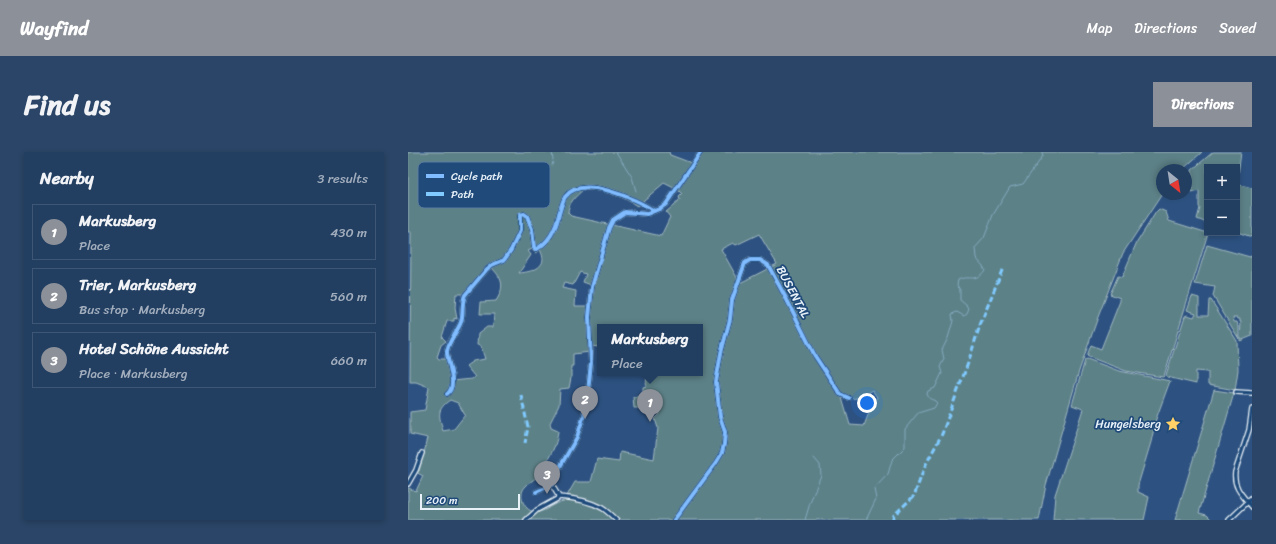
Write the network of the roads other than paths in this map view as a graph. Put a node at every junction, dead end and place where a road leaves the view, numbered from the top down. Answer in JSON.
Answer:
{"nodes":[{"id":1,"x":701,"y":152,"type":"edge"},
{"id":2,"x":654,"y":211,"type":"junction"},
{"id":3,"x":1236,"y":392,"type":"dead end"},
{"id":4,"x":1252,"y":393,"type":"edge"},
{"id":5,"x":447,"y":394,"type":"dead end"},
{"id":6,"x":849,"y":398,"type":"dead end"},
{"id":7,"x":1252,"y":409,"type":"edge"},
{"id":8,"x":422,"y":453,"type":"dead end"},
{"id":9,"x":408,"y":484,"type":"edge"},
{"id":10,"x":552,"y":485,"type":"junction"},
{"id":11,"x":536,"y":492,"type":"dead end"},
{"id":12,"x":559,"y":497,"type":"junction"},
{"id":13,"x":1252,"y":498,"type":"edge"},
{"id":14,"x":1248,"y":502,"type":"junction"},
{"id":15,"x":1252,"y":507,"type":"edge"},
{"id":16,"x":526,"y":520,"type":"edge"},
{"id":17,"x":616,"y":520,"type":"edge"},
{"id":18,"x":674,"y":520,"type":"edge"},
{"id":19,"x":1229,"y":520,"type":"edge"}],
"edges":[{"from":1,"to":2,"type":"street"},
{"from":2,"to":5,"type":"street"},
{"from":2,"to":10,"type":"street"},
{"from":3,"to":4,"type":"street"},
{"from":6,"to":18,"type":"street","name":"BUSENTAL"},
{"from":7,"to":14,"type":"street"},
{"from":8,"to":9,"type":"street"},
{"from":10,"to":11,"type":"street"},
{"from":10,"to":12,"type":"street"},
{"from":12,"to":16,"type":"street"},
{"from":12,"to":17,"type":"street"},
{"from":13,"to":14,"type":"street"},
{"from":14,"to":15,"type":"street"},
{"from":14,"to":19,"type":"street"}]}
